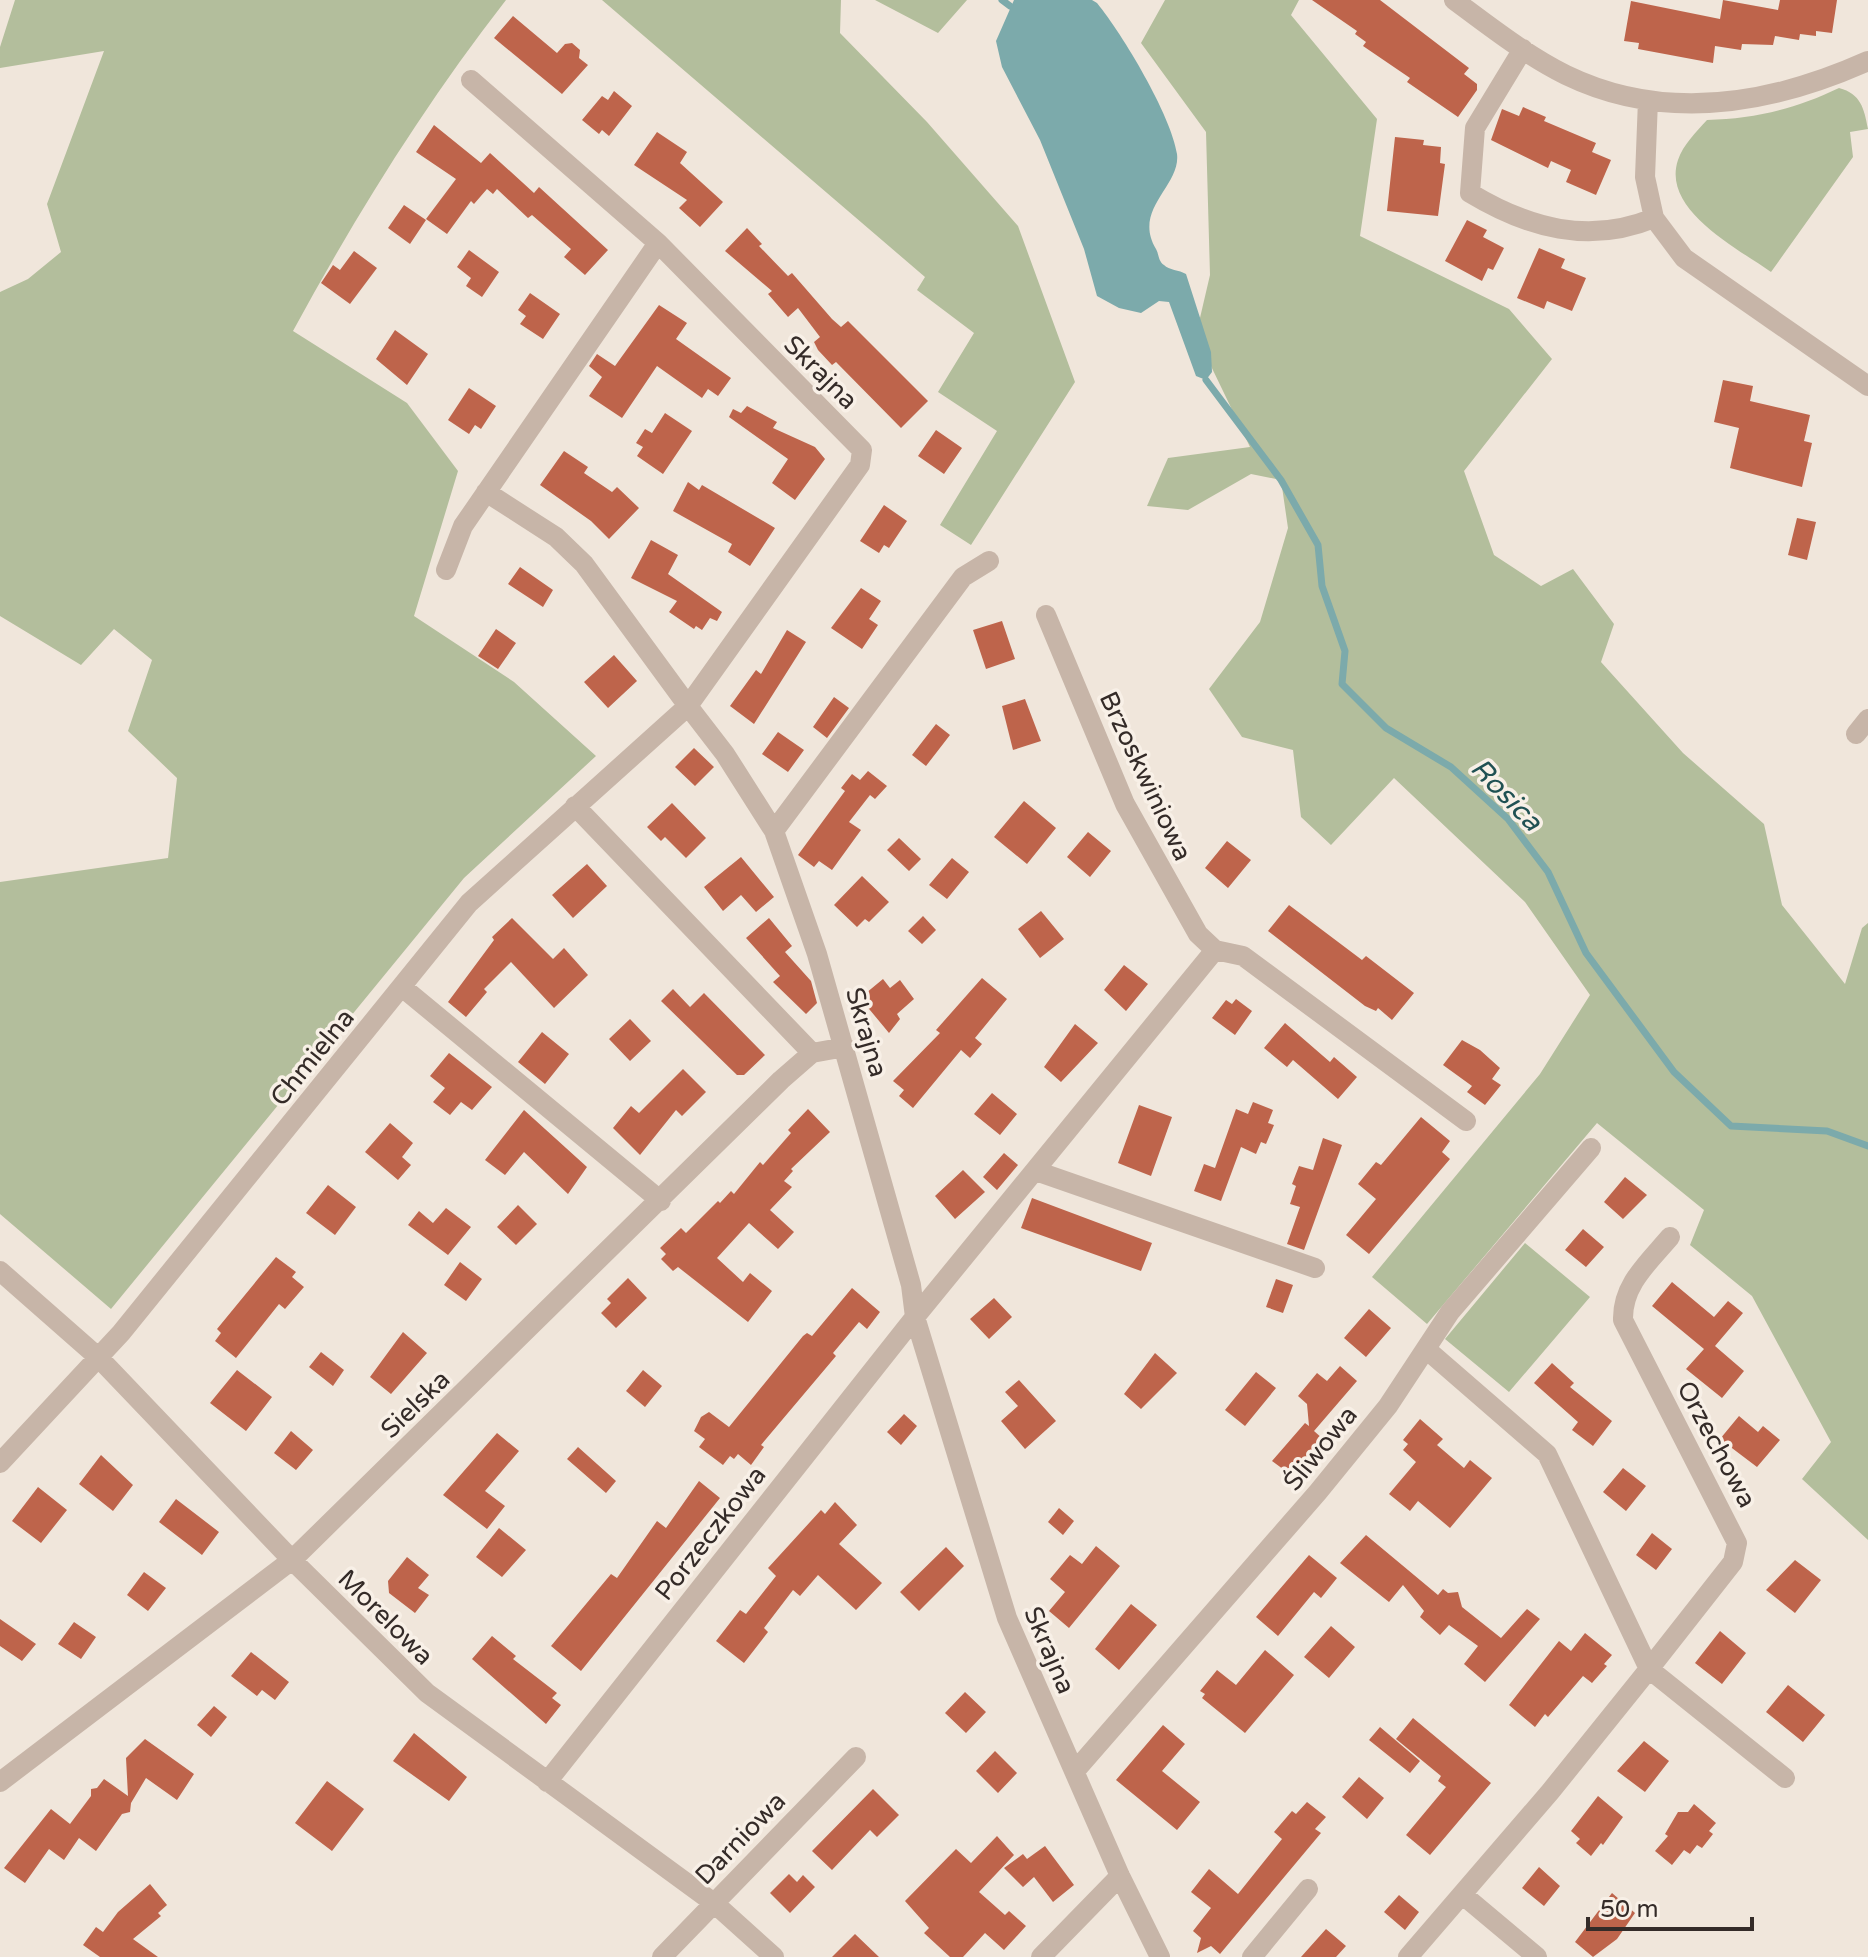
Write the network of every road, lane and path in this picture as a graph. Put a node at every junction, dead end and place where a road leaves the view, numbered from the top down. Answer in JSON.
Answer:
{"nodes":[{"id":1,"x":1454,"y":0,"type":"edge"},
{"id":2,"x":1523,"y":49,"type":"junction"},
{"id":3,"x":1868,"y":61,"type":"edge"},
{"id":4,"x":471,"y":80,"type":"dead end"},
{"id":5,"x":1648,"y":100,"type":"junction"},
{"id":6,"x":1654,"y":218,"type":"junction"},
{"id":7,"x":658,"y":243,"type":"junction"},
{"id":8,"x":1868,"y":386,"type":"edge"},
{"id":9,"x":486,"y":492,"type":"junction"},
{"id":10,"x":989,"y":561,"type":"dead end"},
{"id":11,"x":446,"y":570,"type":"dead end"},
{"id":12,"x":1046,"y":615,"type":"dead end"},
{"id":13,"x":688,"y":706,"type":"junction"},
{"id":14,"x":575,"y":806,"type":"junction"},
{"id":15,"x":774,"y":831,"type":"junction"},
{"id":16,"x":1215,"y":950,"type":"junction"},
{"id":17,"x":402,"y":987,"type":"junction"},
{"id":18,"x":845,"y":1047,"type":"junction"},
{"id":19,"x":812,"y":1053,"type":"junction"},
{"id":20,"x":1466,"y":1121,"type":"dead end"},
{"id":21,"x":1591,"y":1148,"type":"dead end"},
{"id":22,"x":1036,"y":1171,"type":"junction"},
{"id":23,"x":661,"y":1201,"type":"junction"},
{"id":24,"x":1670,"y":1237,"type":"dead end"},
{"id":25,"x":1315,"y":1268,"type":"dead end"},
{"id":26,"x":0,"y":1271,"type":"edge"},
{"id":27,"x":915,"y":1317,"type":"junction"},
{"id":28,"x":1426,"y":1349,"type":"junction"},
{"id":29,"x":99,"y":1358,"type":"junction"},
{"id":30,"x":0,"y":1463,"type":"edge"},
{"id":31,"x":292,"y":1560,"type":"junction"},
{"id":32,"x":1649,"y":1669,"type":"junction"},
{"id":33,"x":856,"y":1757,"type":"dead end"},
{"id":34,"x":1075,"y":1771,"type":"junction"},
{"id":35,"x":1785,"y":1778,"type":"dead end"},
{"id":36,"x":0,"y":1782,"type":"edge"},
{"id":37,"x":547,"y":1782,"type":"junction"},
{"id":38,"x":1120,"y":1876,"type":"junction"},
{"id":39,"x":1308,"y":1889,"type":"dead end"},
{"id":40,"x":1463,"y":1895,"type":"junction"},
{"id":41,"x":714,"y":1903,"type":"junction"},
{"id":42,"x":662,"y":1957,"type":"edge"},
{"id":43,"x":774,"y":1957,"type":"edge"},
{"id":44,"x":1041,"y":1957,"type":"edge"},
{"id":45,"x":1160,"y":1957,"type":"edge"},
{"id":46,"x":1252,"y":1957,"type":"edge"},
{"id":47,"x":1408,"y":1957,"type":"edge"},
{"id":48,"x":1537,"y":1957,"type":"edge"}],
"edges":[{"from":1,"to":2,"type":"street"},
{"from":2,"to":5,"type":"street"},
{"from":2,"to":6,"type":"street"},
{"from":3,"to":5,"type":"street"},
{"from":4,"to":7,"type":"street","name":"Skrajna"},
{"from":5,"to":6,"type":"street"},
{"from":6,"to":8,"type":"street"},
{"from":7,"to":9,"type":"street"},
{"from":7,"to":13,"type":"street","name":"Skrajna"},
{"from":9,"to":11,"type":"street"},
{"from":9,"to":13,"type":"street"},
{"from":10,"to":15,"type":"street"},
{"from":12,"to":16,"type":"street","name":"Brzoskwiniowa"},
{"from":13,"to":14,"type":"street","name":"Chmielna"},
{"from":13,"to":15,"type":"street","name":"Skrajna"},
{"from":14,"to":17,"type":"street","name":"Chmielna"},
{"from":14,"to":19,"type":"street"},
{"from":15,"to":18,"type":"street","name":"Skrajna"},
{"from":16,"to":20,"type":"street"},
{"from":16,"to":22,"type":"street"},
{"from":17,"to":23,"type":"street"},
{"from":17,"to":29,"type":"street","name":"Chmielna"},
{"from":18,"to":19,"type":"street"},
{"from":18,"to":27,"type":"street","name":"Skrajna"},
{"from":19,"to":23,"type":"street","name":"Sielska"},
{"from":21,"to":28,"type":"street","name":"Śliwowa"},
{"from":22,"to":25,"type":"street"},
{"from":22,"to":27,"type":"street"},
{"from":23,"to":31,"type":"street","name":"Sielska"},
{"from":24,"to":32,"type":"street","name":"Orzechowa"},
{"from":26,"to":29,"type":"street","name":"Morelowa"},
{"from":27,"to":34,"type":"street","name":"Skrajna"},
{"from":27,"to":37,"type":"street","name":"Porzeczkowa"},
{"from":28,"to":32,"type":"street"},
{"from":28,"to":34,"type":"street","name":"Śliwowa"},
{"from":29,"to":30,"type":"street","name":"Chmielna"},
{"from":29,"to":31,"type":"street","name":"Morelowa"},
{"from":31,"to":36,"type":"street","name":"Sielska"},
{"from":31,"to":37,"type":"street","name":"Morelowa"},
{"from":32,"to":35,"type":"street"},
{"from":32,"to":40,"type":"street","name":"Orzechowa"},
{"from":33,"to":41,"type":"street","name":"Darniowa"},
{"from":34,"to":38,"type":"street","name":"Skrajna"},
{"from":37,"to":41,"type":"street","name":"Morelowa"},
{"from":38,"to":44,"type":"street"},
{"from":38,"to":45,"type":"street","name":"Skrajna"},
{"from":39,"to":46,"type":"street"},
{"from":40,"to":47,"type":"street","name":"Orzechowa"},
{"from":40,"to":48,"type":"street"},
{"from":41,"to":42,"type":"street","name":"Darniowa"},
{"from":41,"to":43,"type":"street","name":"Morelowa"}]}
